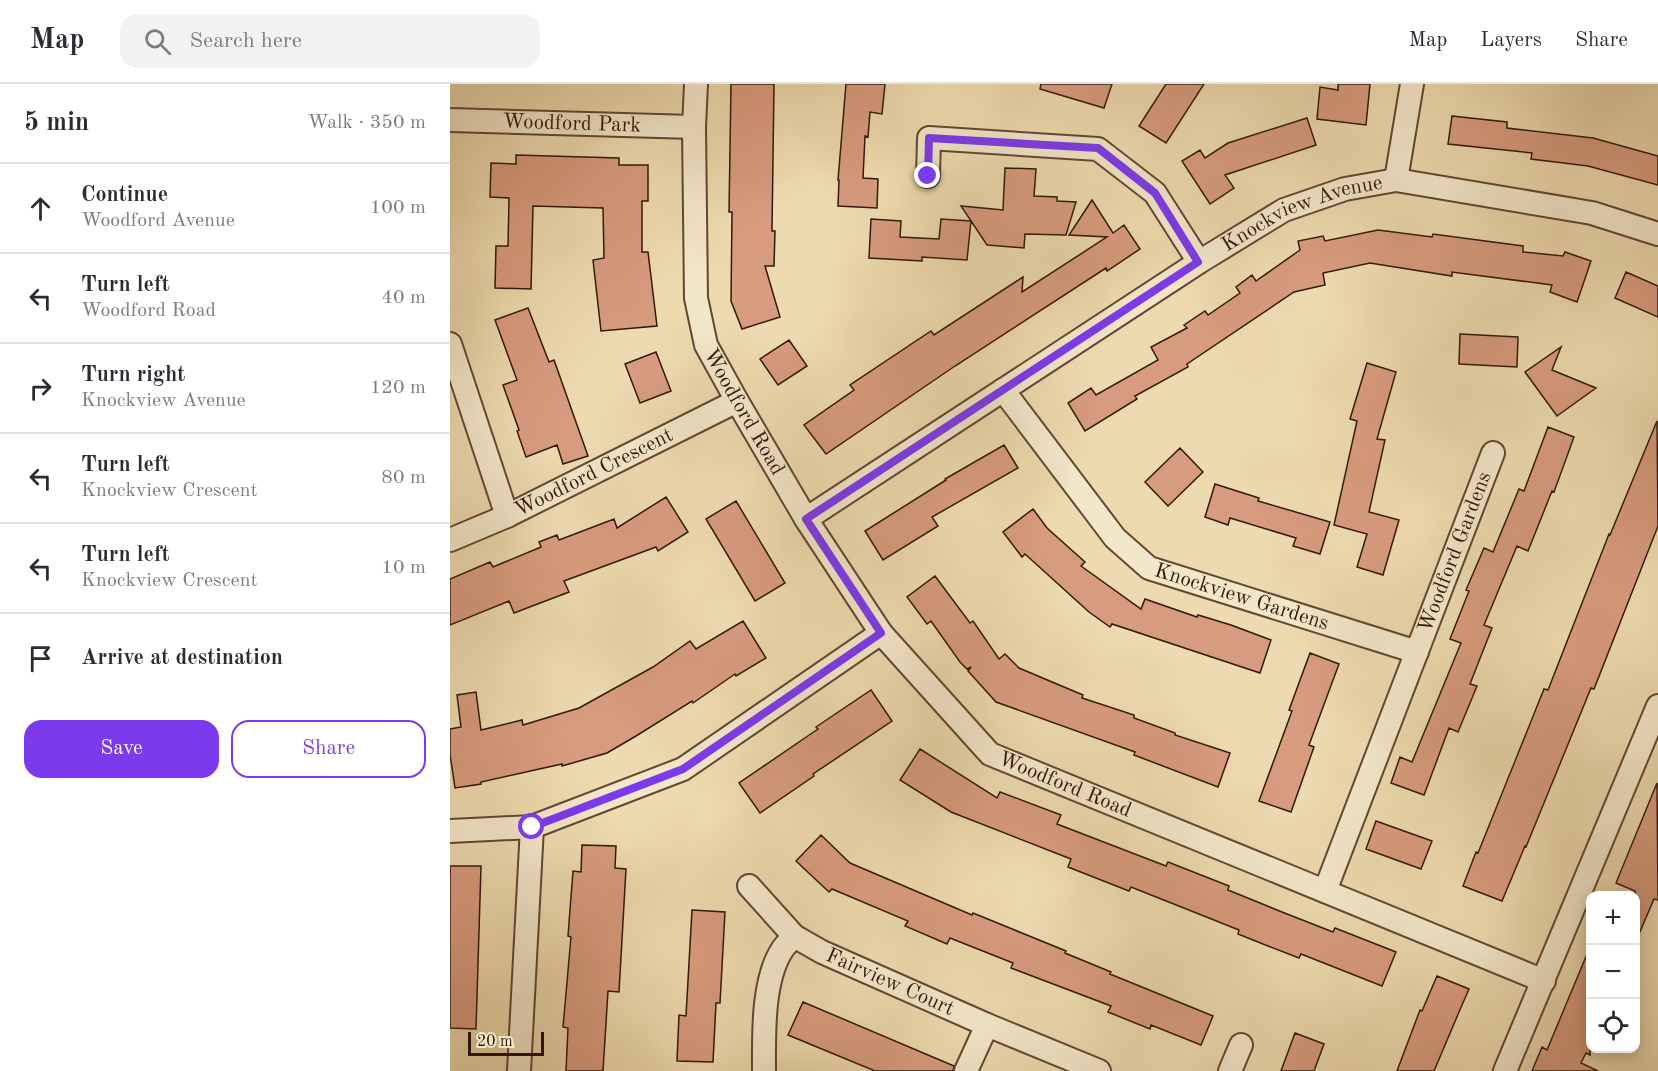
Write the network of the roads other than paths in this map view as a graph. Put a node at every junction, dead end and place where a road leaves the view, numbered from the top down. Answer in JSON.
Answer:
{"nodes":[{"id":1,"x":696,"y":84,"type":"edge"},
{"id":2,"x":1412,"y":84,"type":"edge"},
{"id":3,"x":450,"y":120,"type":"edge"},
{"id":4,"x":694,"y":127,"type":"junction"},
{"id":5,"x":928,"y":176,"type":"dead end"},
{"id":6,"x":1396,"y":180,"type":"junction"},
{"id":7,"x":1658,"y":234,"type":"edge"},
{"id":8,"x":1198,"y":262,"type":"junction"},
{"id":9,"x":450,"y":344,"type":"edge"},
{"id":10,"x":1004,"y":390,"type":"junction"},
{"id":11,"x":737,"y":402,"type":"junction"},
{"id":12,"x":1493,"y":453,"type":"dead end"},
{"id":13,"x":507,"y":516,"type":"junction"},
{"id":14,"x":806,"y":519,"type":"junction"},
{"id":15,"x":450,"y":540,"type":"edge"},
{"id":16,"x":881,"y":633,"type":"junction"},
{"id":17,"x":1417,"y":652,"type":"junction"},
{"id":18,"x":1658,"y":706,"type":"edge"},
{"id":19,"x":532,"y":827,"type":"junction"},
{"id":20,"x":450,"y":831,"type":"edge"},
{"id":21,"x":749,"y":886,"type":"dead end"},
{"id":22,"x":1325,"y":891,"type":"junction"},
{"id":23,"x":794,"y":936,"type":"junction"},
{"id":24,"x":1544,"y":981,"type":"junction"},
{"id":25,"x":987,"y":1025,"type":"junction"},
{"id":26,"x":1241,"y":1045,"type":"dead end"},
{"id":27,"x":519,"y":1071,"type":"edge"},
{"id":28,"x":764,"y":1071,"type":"edge"},
{"id":29,"x":966,"y":1071,"type":"edge"},
{"id":30,"x":1099,"y":1071,"type":"edge"},
{"id":31,"x":1230,"y":1071,"type":"edge"},
{"id":32,"x":1505,"y":1071,"type":"edge"}],
"edges":[{"from":1,"to":4,"type":"street","name":"Woodford Road"},
{"from":2,"to":6,"type":"street"},
{"from":3,"to":4,"type":"street","name":"Woodford Park"},
{"from":4,"to":11,"type":"street","name":"Woodford Road"},
{"from":5,"to":8,"type":"street"},
{"from":6,"to":7,"type":"street","name":"Knockview Avenue"},
{"from":6,"to":8,"type":"street","name":"Knockview Avenue"},
{"from":8,"to":10,"type":"street","name":"Knockview Avenue"},
{"from":9,"to":13,"type":"street"},
{"from":10,"to":14,"type":"street","name":"Knockview Avenue"},
{"from":10,"to":17,"type":"street","name":"Knockview Gardens"},
{"from":11,"to":13,"type":"street","name":"Woodford Crescent"},
{"from":11,"to":14,"type":"street","name":"Woodford Road"},
{"from":12,"to":17,"type":"street","name":"Woodford Gardens"},
{"from":13,"to":15,"type":"street","name":"Woodford Crescent"},
{"from":14,"to":16,"type":"street","name":"Woodford Road"},
{"from":16,"to":19,"type":"street"},
{"from":16,"to":22,"type":"street","name":"Woodford Road"},
{"from":17,"to":22,"type":"street","name":"Woodford Gardens"},
{"from":18,"to":24,"type":"street"},
{"from":19,"to":20,"type":"street"},
{"from":19,"to":27,"type":"street"},
{"from":21,"to":23,"type":"street","name":"Fairview Court"},
{"from":22,"to":24,"type":"street","name":"Woodford Road"},
{"from":23,"to":25,"type":"street","name":"Fairview Court"},
{"from":23,"to":28,"type":"street"},
{"from":24,"to":32,"type":"street"},
{"from":25,"to":29,"type":"street"},
{"from":25,"to":30,"type":"street","name":"Fairview Court"},
{"from":26,"to":31,"type":"street"}]}
